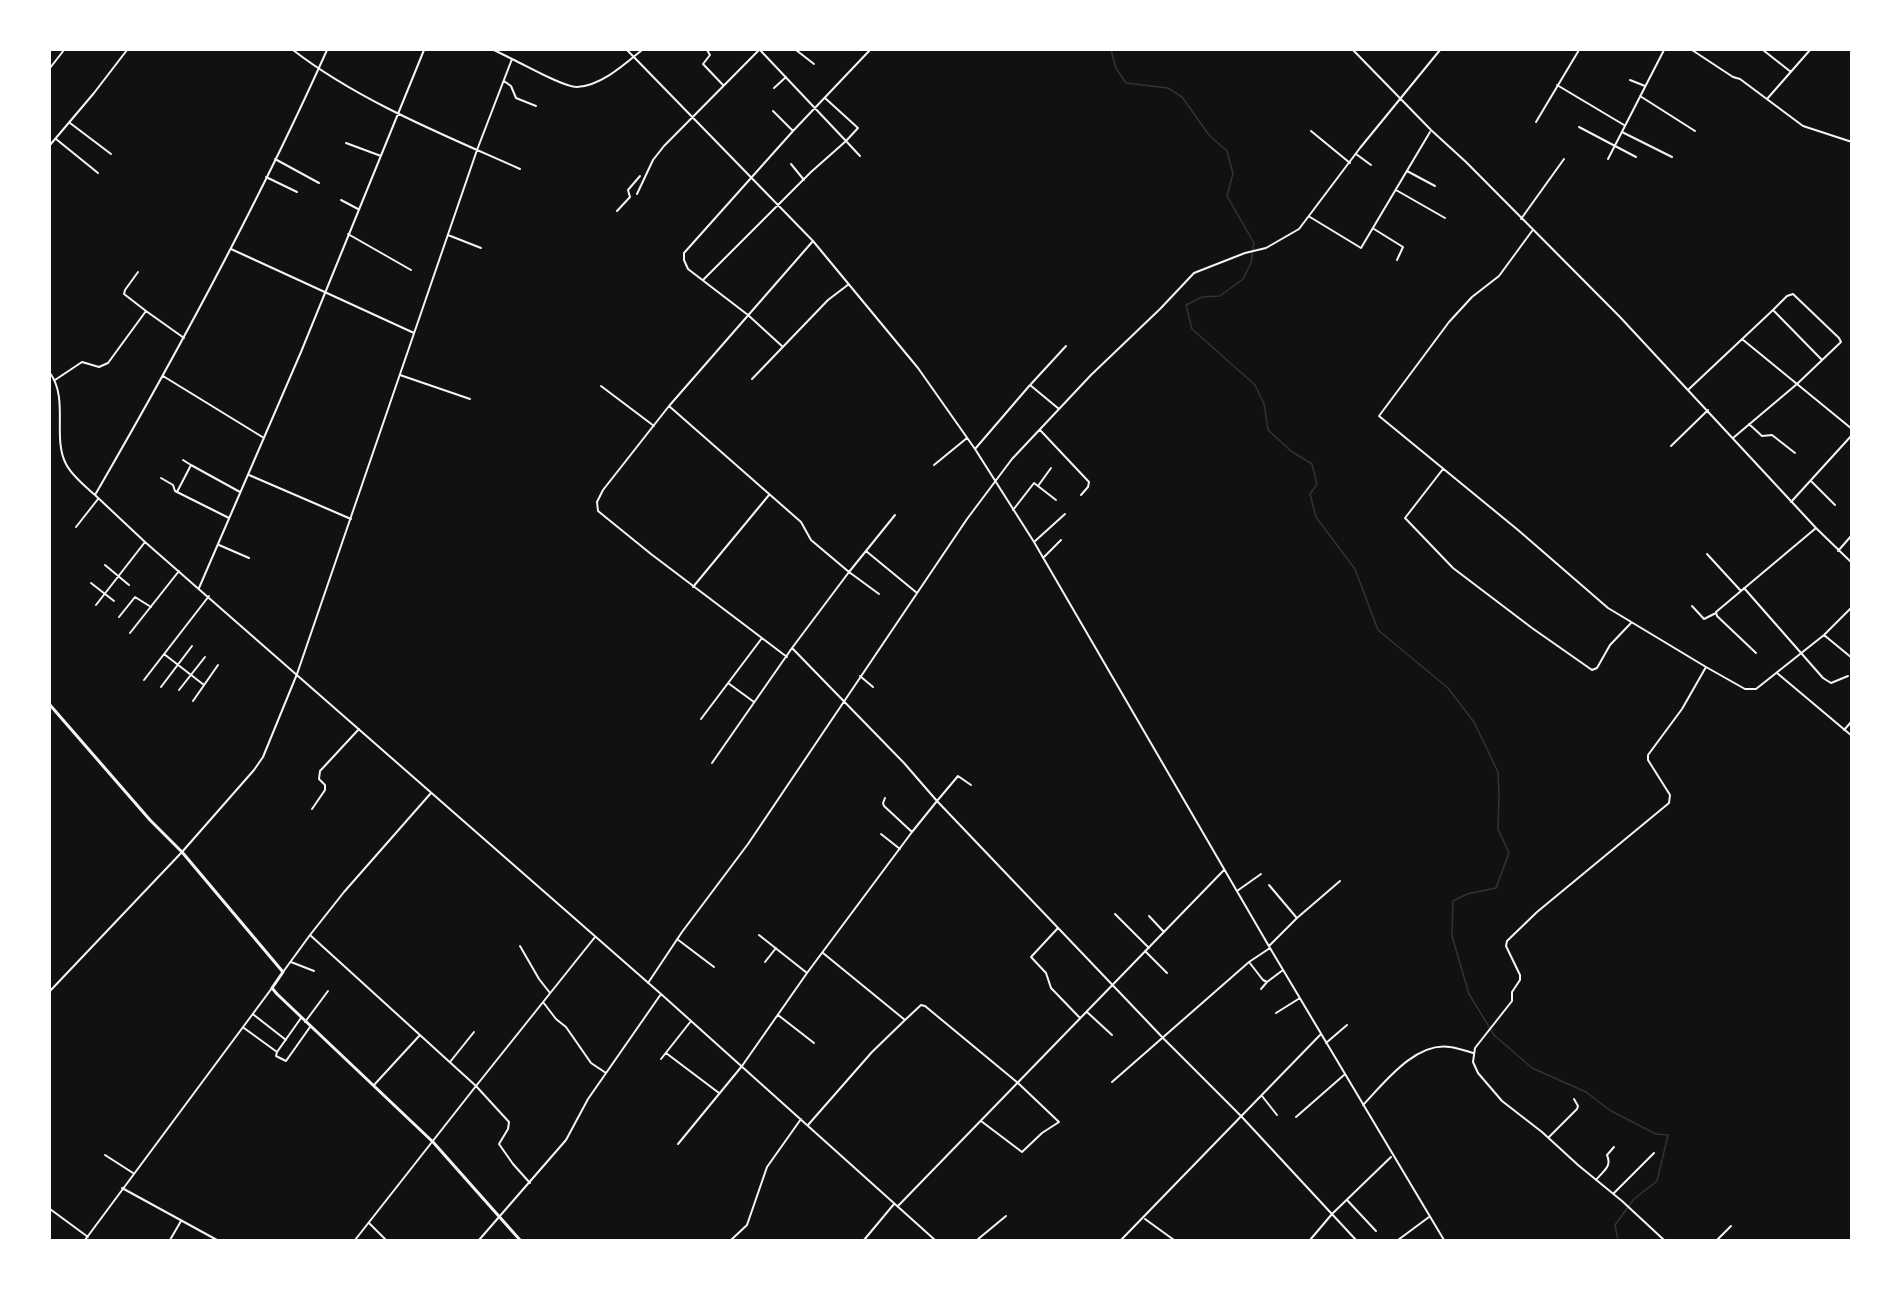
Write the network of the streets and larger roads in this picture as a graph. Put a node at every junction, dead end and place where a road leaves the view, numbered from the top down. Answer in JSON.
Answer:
{"nodes":[{"id":1,"x":64,"y":50,"type":"edge"},
{"id":2,"x":127,"y":50,"type":"edge"},
{"id":3,"x":293,"y":50,"type":"edge"},
{"id":4,"x":327,"y":50,"type":"edge"},
{"id":5,"x":424,"y":50,"type":"edge"},
{"id":6,"x":494,"y":50,"type":"edge"},
{"id":7,"x":627,"y":50,"type":"edge"},
{"id":8,"x":642,"y":50,"type":"edge"},
{"id":9,"x":707,"y":50,"type":"edge"},
{"id":10,"x":760,"y":50,"type":"edge"},
{"id":11,"x":796,"y":50,"type":"edge"},
{"id":12,"x":870,"y":50,"type":"edge"},
{"id":13,"x":1353,"y":50,"type":"edge"},
{"id":14,"x":1440,"y":50,"type":"edge"},
{"id":15,"x":1579,"y":50,"type":"edge"},
{"id":16,"x":1664,"y":50,"type":"edge"},
{"id":17,"x":1692,"y":50,"type":"edge"},
{"id":18,"x":1763,"y":50,"type":"edge"},
{"id":19,"x":1810,"y":50,"type":"edge"},
{"id":20,"x":633,"y":57,"type":"junction"},
{"id":21,"x":512,"y":59,"type":"junction"},
{"id":22,"x":814,"y":64,"type":"dead end"},
{"id":23,"x":50,"y":68,"type":"edge"},
{"id":24,"x":319,"y":69,"type":"junction"},
{"id":25,"x":1791,"y":72,"type":"junction"},
{"id":26,"x":786,"y":77,"type":"junction"},
{"id":27,"x":1630,"y":80,"type":"dead end"},
{"id":28,"x":504,"y":81,"type":"junction"},
{"id":29,"x":723,"y":85,"type":"junction"},
{"id":30,"x":1557,"y":85,"type":"junction"},
{"id":31,"x":1645,"y":86,"type":"junction"},
{"id":32,"x":774,"y":88,"type":"dead end"},
{"id":33,"x":1640,"y":96,"type":"junction"},
{"id":34,"x":825,"y":98,"type":"junction"},
{"id":35,"x":1400,"y":98,"type":"junction"},
{"id":36,"x":1767,"y":99,"type":"junction"},
{"id":37,"x":536,"y":106,"type":"dead end"},
{"id":38,"x":815,"y":109,"type":"junction"},
{"id":39,"x":773,"y":111,"type":"dead end"},
{"id":40,"x":399,"y":112,"type":"junction"},
{"id":41,"x":692,"y":116,"type":"junction"},
{"id":42,"x":1536,"y":122,"type":"dead end"},
{"id":43,"x":69,"y":123,"type":"junction"},
{"id":44,"x":1626,"y":126,"type":"junction"},
{"id":45,"x":1579,"y":128,"type":"dead end"},
{"id":46,"x":1311,"y":130,"type":"dead end"},
{"id":47,"x":1431,"y":130,"type":"junction"},
{"id":48,"x":1695,"y":130,"type":"dead end"},
{"id":49,"x":793,"y":131,"type":"junction"},
{"id":50,"x":1622,"y":132,"type":"junction"},
{"id":51,"x":56,"y":138,"type":"junction"},
{"id":52,"x":846,"y":141,"type":"junction"},
{"id":53,"x":1851,"y":142,"type":"edge"},
{"id":54,"x":346,"y":143,"type":"dead end"},
{"id":55,"x":50,"y":145,"type":"edge"},
{"id":56,"x":1614,"y":147,"type":"junction"},
{"id":57,"x":477,"y":150,"type":"junction"},
{"id":58,"x":111,"y":154,"type":"dead end"},
{"id":59,"x":1356,"y":154,"type":"junction"},
{"id":60,"x":381,"y":156,"type":"junction"},
{"id":61,"x":860,"y":156,"type":"dead end"},
{"id":62,"x":1636,"y":157,"type":"dead end"},
{"id":63,"x":1672,"y":157,"type":"dead end"},
{"id":64,"x":275,"y":159,"type":"junction"},
{"id":65,"x":1564,"y":159,"type":"dead end"},
{"id":66,"x":1608,"y":159,"type":"dead end"},
{"id":67,"x":1350,"y":163,"type":"junction"},
{"id":68,"x":791,"y":164,"type":"dead end"},
{"id":69,"x":1371,"y":165,"type":"dead end"},
{"id":70,"x":520,"y":168,"type":"dead end"},
{"id":71,"x":1407,"y":171,"type":"junction"},
{"id":72,"x":98,"y":173,"type":"dead end"},
{"id":73,"x":640,"y":176,"type":"dead end"},
{"id":74,"x":266,"y":177,"type":"junction"},
{"id":75,"x":753,"y":178,"type":"junction"},
{"id":76,"x":804,"y":180,"type":"junction"},
{"id":77,"x":319,"y":183,"type":"dead end"},
{"id":78,"x":1435,"y":186,"type":"dead end"},
{"id":79,"x":1396,"y":190,"type":"junction"},
{"id":80,"x":297,"y":192,"type":"dead end"},
{"id":81,"x":637,"y":194,"type":"dead end"},
{"id":82,"x":341,"y":200,"type":"dead end"},
{"id":83,"x":779,"y":205,"type":"junction"},
{"id":84,"x":358,"y":209,"type":"junction"},
{"id":85,"x":617,"y":211,"type":"dead end"},
{"id":86,"x":1310,"y":217,"type":"junction"},
{"id":87,"x":1445,"y":218,"type":"dead end"},
{"id":88,"x":1521,"y":219,"type":"junction"},
{"id":89,"x":1374,"y":229,"type":"junction"},
{"id":90,"x":1532,"y":231,"type":"junction"},
{"id":91,"x":348,"y":234,"type":"junction"},
{"id":92,"x":448,"y":235,"type":"junction"},
{"id":93,"x":813,"y":241,"type":"junction"},
{"id":94,"x":481,"y":248,"type":"dead end"},
{"id":95,"x":231,"y":249,"type":"junction"},
{"id":96,"x":1397,"y":260,"type":"dead end"},
{"id":97,"x":411,"y":270,"type":"dead end"},
{"id":98,"x":138,"y":272,"type":"dead end"},
{"id":99,"x":703,"y":280,"type":"junction"},
{"id":100,"x":849,"y":284,"type":"junction"},
{"id":101,"x":325,"y":292,"type":"junction"},
{"id":102,"x":1773,"y":310,"type":"junction"},
{"id":103,"x":146,"y":311,"type":"junction"},
{"id":104,"x":748,"y":315,"type":"junction"},
{"id":105,"x":414,"y":333,"type":"junction"},
{"id":106,"x":184,"y":338,"type":"junction"},
{"id":107,"x":1742,"y":339,"type":"junction"},
{"id":108,"x":783,"y":346,"type":"junction"},
{"id":109,"x":1066,"y":346,"type":"dead end"},
{"id":110,"x":1822,"y":360,"type":"junction"},
{"id":111,"x":50,"y":373,"type":"edge"},
{"id":112,"x":400,"y":375,"type":"junction"},
{"id":113,"x":163,"y":376,"type":"junction"},
{"id":114,"x":752,"y":379,"type":"dead end"},
{"id":115,"x":55,"y":380,"type":"junction"},
{"id":116,"x":1797,"y":384,"type":"junction"},
{"id":117,"x":1030,"y":385,"type":"junction"},
{"id":118,"x":601,"y":386,"type":"dead end"},
{"id":119,"x":1689,"y":389,"type":"junction"},
{"id":120,"x":470,"y":399,"type":"dead end"},
{"id":121,"x":669,"y":406,"type":"junction"},
{"id":122,"x":1059,"y":409,"type":"junction"},
{"id":123,"x":1708,"y":410,"type":"junction"},
{"id":124,"x":1749,"y":424,"type":"junction"},
{"id":125,"x":654,"y":426,"type":"junction"},
{"id":126,"x":1851,"y":429,"type":"edge"},
{"id":127,"x":1040,"y":430,"type":"junction"},
{"id":128,"x":1851,"y":435,"type":"edge"},
{"id":129,"x":264,"y":438,"type":"junction"},
{"id":130,"x":968,"y":438,"type":"junction"},
{"id":131,"x":1733,"y":438,"type":"junction"},
{"id":132,"x":1671,"y":446,"type":"dead end"},
{"id":133,"x":975,"y":449,"type":"junction"},
{"id":134,"x":1796,"y":453,"type":"dead end"},
{"id":135,"x":183,"y":460,"type":"dead end"},
{"id":136,"x":191,"y":465,"type":"junction"},
{"id":137,"x":934,"y":465,"type":"dead end"},
{"id":138,"x":1051,"y":468,"type":"dead end"},
{"id":139,"x":1443,"y":469,"type":"junction"},
{"id":140,"x":248,"y":475,"type":"junction"},
{"id":141,"x":161,"y":478,"type":"dead end"},
{"id":142,"x":996,"y":481,"type":"junction"},
{"id":143,"x":1810,"y":481,"type":"junction"},
{"id":144,"x":1038,"y":486,"type":"junction"},
{"id":145,"x":177,"y":492,"type":"junction"},
{"id":146,"x":240,"y":492,"type":"junction"},
{"id":147,"x":95,"y":495,"type":"junction"},
{"id":148,"x":769,"y":495,"type":"junction"},
{"id":149,"x":1081,"y":495,"type":"dead end"},
{"id":150,"x":98,"y":499,"type":"junction"},
{"id":151,"x":1056,"y":500,"type":"dead end"},
{"id":152,"x":1791,"y":502,"type":"junction"},
{"id":153,"x":1835,"y":505,"type":"dead end"},
{"id":154,"x":1013,"y":510,"type":"junction"},
{"id":155,"x":1065,"y":514,"type":"dead end"},
{"id":156,"x":895,"y":515,"type":"dead end"},
{"id":157,"x":229,"y":518,"type":"junction"},
{"id":158,"x":351,"y":519,"type":"junction"},
{"id":159,"x":76,"y":527,"type":"dead end"},
{"id":160,"x":1816,"y":528,"type":"junction"},
{"id":161,"x":1851,"y":535,"type":"edge"},
{"id":162,"x":1061,"y":540,"type":"dead end"},
{"id":163,"x":145,"y":542,"type":"junction"},
{"id":164,"x":1034,"y":542,"type":"junction"},
{"id":165,"x":218,"y":545,"type":"junction"},
{"id":166,"x":865,"y":551,"type":"junction"},
{"id":167,"x":1838,"y":551,"type":"junction"},
{"id":168,"x":1707,"y":554,"type":"dead end"},
{"id":169,"x":249,"y":558,"type":"dead end"},
{"id":170,"x":1043,"y":558,"type":"junction"},
{"id":171,"x":1851,"y":563,"type":"edge"},
{"id":172,"x":105,"y":565,"type":"dead end"},
{"id":173,"x":179,"y":572,"type":"junction"},
{"id":174,"x":849,"y":572,"type":"junction"},
{"id":175,"x":118,"y":576,"type":"junction"},
{"id":176,"x":91,"y":583,"type":"dead end"},
{"id":177,"x":129,"y":585,"type":"dead end"},
{"id":178,"x":693,"y":587,"type":"junction"},
{"id":179,"x":199,"y":588,"type":"junction"},
{"id":180,"x":1744,"y":588,"type":"junction"},
{"id":181,"x":1741,"y":591,"type":"junction"},
{"id":182,"x":916,"y":593,"type":"junction"},
{"id":183,"x":105,"y":594,"type":"junction"},
{"id":184,"x":879,"y":594,"type":"dead end"},
{"id":185,"x":209,"y":596,"type":"junction"},
{"id":186,"x":114,"y":601,"type":"dead end"},
{"id":187,"x":96,"y":605,"type":"dead end"},
{"id":188,"x":1692,"y":606,"type":"dead end"},
{"id":189,"x":1851,"y":607,"type":"edge"},
{"id":190,"x":151,"y":608,"type":"junction"},
{"id":191,"x":1716,"y":613,"type":"junction"},
{"id":192,"x":119,"y":617,"type":"dead end"},
{"id":193,"x":1632,"y":622,"type":"junction"},
{"id":194,"x":130,"y":633,"type":"dead end"},
{"id":195,"x":1824,"y":635,"type":"junction"},
{"id":196,"x":762,"y":638,"type":"junction"},
{"id":197,"x":192,"y":646,"type":"dead end"},
{"id":198,"x":792,"y":648,"type":"junction"},
{"id":199,"x":1756,"y":653,"type":"dead end"},
{"id":200,"x":1802,"y":653,"type":"junction"},
{"id":201,"x":164,"y":654,"type":"junction"},
{"id":202,"x":205,"y":657,"type":"dead end"},
{"id":203,"x":787,"y":657,"type":"junction"},
{"id":204,"x":1851,"y":658,"type":"edge"},
{"id":205,"x":178,"y":664,"type":"junction"},
{"id":206,"x":218,"y":665,"type":"dead end"},
{"id":207,"x":1706,"y":667,"type":"junction"},
{"id":208,"x":1777,"y":673,"type":"junction"},
{"id":209,"x":297,"y":674,"type":"junction"},
{"id":210,"x":191,"y":675,"type":"junction"},
{"id":211,"x":860,"y":676,"type":"junction"},
{"id":212,"x":1848,"y":676,"type":"dead end"},
{"id":213,"x":144,"y":680,"type":"dead end"},
{"id":214,"x":728,"y":683,"type":"junction"},
{"id":215,"x":204,"y":685,"type":"junction"},
{"id":216,"x":161,"y":687,"type":"dead end"},
{"id":217,"x":873,"y":687,"type":"dead end"},
{"id":218,"x":179,"y":690,"type":"dead end"},
{"id":219,"x":843,"y":700,"type":"junction"},
{"id":220,"x":193,"y":701,"type":"dead end"},
{"id":221,"x":755,"y":703,"type":"junction"},
{"id":222,"x":50,"y":705,"type":"edge"},
{"id":223,"x":701,"y":719,"type":"dead end"},
{"id":224,"x":1851,"y":721,"type":"edge"},
{"id":225,"x":360,"y":729,"type":"junction"},
{"id":226,"x":1844,"y":730,"type":"junction"},
{"id":227,"x":1851,"y":736,"type":"edge"},
{"id":228,"x":712,"y":763,"type":"dead end"},
{"id":229,"x":971,"y":785,"type":"dead end"},
{"id":230,"x":432,"y":792,"type":"junction"},
{"id":231,"x":885,"y":798,"type":"dead end"},
{"id":232,"x":937,"y":801,"type":"junction"},
{"id":233,"x":312,"y":809,"type":"dead end"},
{"id":234,"x":912,"y":832,"type":"junction"},
{"id":235,"x":881,"y":834,"type":"dead end"},
{"id":236,"x":900,"y":849,"type":"junction"},
{"id":237,"x":182,"y":852,"type":"junction"},
{"id":238,"x":1224,"y":870,"type":"junction"},
{"id":239,"x":1261,"y":874,"type":"dead end"},
{"id":240,"x":1340,"y":881,"type":"dead end"},
{"id":241,"x":1269,"y":885,"type":"dead end"},
{"id":242,"x":1237,"y":891,"type":"junction"},
{"id":243,"x":1115,"y":914,"type":"dead end"},
{"id":244,"x":1149,"y":916,"type":"dead end"},
{"id":245,"x":1297,"y":918,"type":"junction"},
{"id":246,"x":1058,"y":928,"type":"junction"},
{"id":247,"x":1164,"y":932,"type":"junction"},
{"id":248,"x":310,"y":935,"type":"junction"},
{"id":249,"x":759,"y":935,"type":"dead end"},
{"id":250,"x":595,"y":937,"type":"junction"},
{"id":251,"x":677,"y":939,"type":"junction"},
{"id":252,"x":520,"y":946,"type":"dead end"},
{"id":253,"x":1269,"y":947,"type":"junction"},
{"id":254,"x":776,"y":948,"type":"junction"},
{"id":255,"x":1149,"y":948,"type":"junction"},
{"id":256,"x":1145,"y":951,"type":"junction"},
{"id":257,"x":823,"y":953,"type":"junction"},
{"id":258,"x":765,"y":962,"type":"dead end"},
{"id":259,"x":1249,"y":962,"type":"junction"},
{"id":260,"x":291,"y":963,"type":"junction"},
{"id":261,"x":714,"y":967,"type":"dead end"},
{"id":262,"x":1283,"y":970,"type":"junction"},
{"id":263,"x":314,"y":971,"type":"dead end"},
{"id":264,"x":283,"y":972,"type":"junction"},
{"id":265,"x":807,"y":973,"type":"junction"},
{"id":266,"x":1167,"y":973,"type":"dead end"},
{"id":267,"x":648,"y":982,"type":"junction"},
{"id":268,"x":1267,"y":982,"type":"junction"},
{"id":269,"x":1112,"y":985,"type":"junction"},
{"id":270,"x":272,"y":988,"type":"junction"},
{"id":271,"x":1261,"y":989,"type":"dead end"},
{"id":272,"x":50,"y":991,"type":"edge"},
{"id":273,"x":328,"y":991,"type":"dead end"},
{"id":274,"x":550,"y":993,"type":"junction"},
{"id":275,"x":661,"y":993,"type":"junction"},
{"id":276,"x":1300,"y":998,"type":"junction"},
{"id":277,"x":543,"y":1002,"type":"junction"},
{"id":278,"x":1087,"y":1012,"type":"junction"},
{"id":279,"x":1276,"y":1013,"type":"dead end"},
{"id":280,"x":254,"y":1015,"type":"junction"},
{"id":281,"x":778,"y":1016,"type":"junction"},
{"id":282,"x":301,"y":1018,"type":"junction"},
{"id":283,"x":1080,"y":1018,"type":"junction"},
{"id":284,"x":905,"y":1020,"type":"junction"},
{"id":285,"x":691,"y":1021,"type":"junction"},
{"id":286,"x":305,"y":1022,"type":"junction"},
{"id":287,"x":1347,"y":1025,"type":"dead end"},
{"id":288,"x":310,"y":1027,"type":"junction"},
{"id":289,"x":244,"y":1028,"type":"junction"},
{"id":290,"x":474,"y":1032,"type":"dead end"},
{"id":291,"x":1321,"y":1034,"type":"junction"},
{"id":292,"x":420,"y":1035,"type":"junction"},
{"id":293,"x":1112,"y":1035,"type":"dead end"},
{"id":294,"x":1164,"y":1039,"type":"junction"},
{"id":295,"x":286,"y":1040,"type":"junction"},
{"id":296,"x":1326,"y":1042,"type":"junction"},
{"id":297,"x":813,"y":1043,"type":"dead end"},
{"id":298,"x":277,"y":1052,"type":"junction"},
{"id":299,"x":666,"y":1053,"type":"junction"},
{"id":300,"x":1473,"y":1053,"type":"junction"},
{"id":301,"x":662,"y":1059,"type":"dead end"},
{"id":302,"x":450,"y":1062,"type":"junction"},
{"id":303,"x":742,"y":1066,"type":"junction"},
{"id":304,"x":606,"y":1074,"type":"junction"},
{"id":305,"x":1344,"y":1075,"type":"junction"},
{"id":306,"x":1112,"y":1082,"type":"dead end"},
{"id":307,"x":1018,"y":1083,"type":"junction"},
{"id":308,"x":374,"y":1085,"type":"junction"},
{"id":309,"x":476,"y":1086,"type":"junction"},
{"id":310,"x":720,"y":1094,"type":"junction"},
{"id":311,"x":1261,"y":1096,"type":"junction"},
{"id":312,"x":1574,"y":1099,"type":"dead end"},
{"id":313,"x":1364,"y":1105,"type":"junction"},
{"id":314,"x":1277,"y":1115,"type":"dead end"},
{"id":315,"x":1241,"y":1116,"type":"junction"},
{"id":316,"x":1296,"y":1117,"type":"dead end"},
{"id":317,"x":801,"y":1119,"type":"junction"},
{"id":318,"x":981,"y":1121,"type":"junction"},
{"id":319,"x":808,"y":1125,"type":"junction"},
{"id":320,"x":1549,"y":1138,"type":"junction"},
{"id":321,"x":433,"y":1142,"type":"junction"},
{"id":322,"x":678,"y":1144,"type":"dead end"},
{"id":323,"x":1614,"y":1147,"type":"dead end"},
{"id":324,"x":1654,"y":1153,"type":"dead end"},
{"id":325,"x":105,"y":1155,"type":"dead end"},
{"id":326,"x":1392,"y":1156,"type":"junction"},
{"id":327,"x":133,"y":1173,"type":"junction"},
{"id":328,"x":1596,"y":1180,"type":"junction"},
{"id":329,"x":530,"y":1183,"type":"junction"},
{"id":330,"x":122,"y":1188,"type":"junction"},
{"id":331,"x":50,"y":1190,"type":"edge"},
{"id":332,"x":1614,"y":1194,"type":"junction"},
{"id":333,"x":50,"y":1197,"type":"edge"},
{"id":334,"x":1347,"y":1200,"type":"junction"},
{"id":335,"x":896,"y":1205,"type":"junction"},
{"id":336,"x":50,"y":1209,"type":"edge"},
{"id":337,"x":1332,"y":1215,"type":"junction"},
{"id":338,"x":499,"y":1216,"type":"junction"},
{"id":339,"x":1006,"y":1216,"type":"dead end"},
{"id":340,"x":1429,"y":1216,"type":"junction"},
{"id":341,"x":1144,"y":1218,"type":"junction"},
{"id":342,"x":181,"y":1221,"type":"junction"},
{"id":343,"x":369,"y":1223,"type":"junction"},
{"id":344,"x":1731,"y":1226,"type":"dead end"},
{"id":345,"x":1376,"y":1231,"type":"dead end"},
{"id":346,"x":88,"y":1237,"type":"junction"},
{"id":347,"x":85,"y":1240,"type":"edge"},
{"id":348,"x":170,"y":1240,"type":"edge"},
{"id":349,"x":217,"y":1240,"type":"edge"},
{"id":350,"x":355,"y":1240,"type":"edge"},
{"id":351,"x":386,"y":1240,"type":"edge"},
{"id":352,"x":478,"y":1240,"type":"edge"},
{"id":353,"x":520,"y":1240,"type":"edge"},
{"id":354,"x":731,"y":1240,"type":"edge"},
{"id":355,"x":864,"y":1240,"type":"edge"},
{"id":356,"x":935,"y":1240,"type":"edge"},
{"id":357,"x":977,"y":1240,"type":"edge"},
{"id":358,"x":1121,"y":1240,"type":"edge"},
{"id":359,"x":1173,"y":1240,"type":"edge"},
{"id":360,"x":1310,"y":1240,"type":"edge"},
{"id":361,"x":1356,"y":1240,"type":"edge"},
{"id":362,"x":1398,"y":1240,"type":"edge"},
{"id":363,"x":1444,"y":1240,"type":"edge"},
{"id":364,"x":1664,"y":1240,"type":"edge"},
{"id":365,"x":1718,"y":1240,"type":"edge"}],
"edges":[{"from":1,"to":23,"type":"street"},
{"from":2,"to":43,"type":"street"},
{"from":3,"to":24,"type":"street"},
{"from":4,"to":24,"type":"street"},
{"from":5,"to":40,"type":"street"},
{"from":6,"to":21,"type":"street"},
{"from":7,"to":20,"type":"street"},
{"from":8,"to":20,"type":"street"},
{"from":9,"to":29,"type":"street"},
{"from":10,"to":26,"type":"street"},
{"from":10,"to":29,"type":"street"},
{"from":11,"to":22,"type":"street"},
{"from":12,"to":34,"type":"street"},
{"from":13,"to":35,"type":"street"},
{"from":14,"to":35,"type":"street"},
{"from":15,"to":30,"type":"street"},
{"from":16,"to":31,"type":"street"},
{"from":17,"to":36,"type":"street"},
{"from":18,"to":25,"type":"street"},
{"from":19,"to":25,"type":"street"},
{"from":20,"to":21,"type":"street"},
{"from":20,"to":41,"type":"street"},
{"from":21,"to":28,"type":"street"},
{"from":24,"to":40,"type":"street"},
{"from":24,"to":64,"type":"street"},
{"from":25,"to":36,"type":"street"},
{"from":26,"to":32,"type":"street"},
{"from":26,"to":38,"type":"street"},
{"from":27,"to":31,"type":"street"},
{"from":28,"to":37,"type":"street"},
{"from":28,"to":57,"type":"street"},
{"from":29,"to":41,"type":"street"},
{"from":30,"to":42,"type":"street"},
{"from":30,"to":44,"type":"street"},
{"from":31,"to":33,"type":"street"},
{"from":33,"to":44,"type":"street"},
{"from":33,"to":48,"type":"street"},
{"from":34,"to":38,"type":"street"},
{"from":34,"to":52,"type":"street"},
{"from":35,"to":47,"type":"street"},
{"from":35,"to":59,"type":"street"},
{"from":36,"to":53,"type":"street"},
{"from":38,"to":49,"type":"street"},
{"from":38,"to":52,"type":"street"},
{"from":39,"to":49,"type":"street"},
{"from":40,"to":57,"type":"street"},
{"from":40,"to":60,"type":"street"},
{"from":41,"to":75,"type":"street"},
{"from":41,"to":81,"type":"street"},
{"from":43,"to":51,"type":"street"},
{"from":43,"to":58,"type":"street"},
{"from":44,"to":50,"type":"street"},
{"from":45,"to":56,"type":"street"},
{"from":46,"to":67,"type":"street"},
{"from":47,"to":71,"type":"street"},
{"from":47,"to":88,"type":"street"},
{"from":49,"to":75,"type":"street"},
{"from":50,"to":56,"type":"street"},
{"from":50,"to":63,"type":"street"},
{"from":51,"to":55,"type":"street"},
{"from":51,"to":72,"type":"street"},
{"from":52,"to":61,"type":"street"},
{"from":52,"to":76,"type":"street"},
{"from":54,"to":60,"type":"street"},
{"from":56,"to":62,"type":"street"},
{"from":56,"to":66,"type":"street"},
{"from":57,"to":70,"type":"street"},
{"from":57,"to":92,"type":"street"},
{"from":59,"to":67,"type":"street"},
{"from":59,"to":69,"type":"street"},
{"from":60,"to":84,"type":"street"},
{"from":64,"to":74,"type":"street"},
{"from":64,"to":77,"type":"street"},
{"from":65,"to":88,"type":"street"},
{"from":67,"to":86,"type":"street"},
{"from":68,"to":76,"type":"street"},
{"from":71,"to":78,"type":"street"},
{"from":71,"to":79,"type":"street"},
{"from":73,"to":85,"type":"street"},
{"from":74,"to":80,"type":"street"},
{"from":74,"to":95,"type":"street"},
{"from":75,"to":83,"type":"street"},
{"from":75,"to":99,"type":"street"},
{"from":76,"to":83,"type":"street"},
{"from":79,"to":87,"type":"street"},
{"from":79,"to":89,"type":"street"},
{"from":82,"to":84,"type":"street"},
{"from":83,"to":93,"type":"street"},
{"from":83,"to":99,"type":"street"},
{"from":84,"to":91,"type":"street"},
{"from":86,"to":89,"type":"street"},
{"from":86,"to":122,"type":"street"},
{"from":88,"to":90,"type":"street"},
{"from":89,"to":96,"type":"street"},
{"from":90,"to":119,"type":"street"},
{"from":90,"to":139,"type":"street"},
{"from":91,"to":97,"type":"street"},
{"from":91,"to":101,"type":"street"},
{"from":92,"to":94,"type":"street"},
{"from":92,"to":105,"type":"street"},
{"from":93,"to":100,"type":"street"},
{"from":93,"to":104,"type":"street"},
{"from":95,"to":101,"type":"street"},
{"from":95,"to":106,"type":"street"},
{"from":98,"to":103,"type":"street"},
{"from":99,"to":104,"type":"street"},
{"from":100,"to":108,"type":"street"},
{"from":100,"to":130,"type":"street"},
{"from":101,"to":105,"type":"street"},
{"from":101,"to":129,"type":"street"},
{"from":102,"to":107,"type":"street"},
{"from":102,"to":110,"type":"street"},
{"from":102,"to":110,"type":"street"},
{"from":103,"to":106,"type":"street"},
{"from":103,"to":115,"type":"street"},
{"from":104,"to":108,"type":"street"},
{"from":104,"to":121,"type":"street"},
{"from":105,"to":112,"type":"street"},
{"from":106,"to":113,"type":"street"},
{"from":107,"to":116,"type":"street"},
{"from":107,"to":119,"type":"street"},
{"from":108,"to":114,"type":"street"},
{"from":109,"to":117,"type":"street"},
{"from":110,"to":116,"type":"street"},
{"from":111,"to":115,"type":"street"},
{"from":112,"to":120,"type":"street"},
{"from":112,"to":158,"type":"street"},
{"from":113,"to":129,"type":"street"},
{"from":113,"to":147,"type":"street"},
{"from":115,"to":147,"type":"street"},
{"from":116,"to":124,"type":"street"},
{"from":116,"to":126,"type":"street"},
{"from":117,"to":122,"type":"street"},
{"from":117,"to":133,"type":"street"},
{"from":118,"to":125,"type":"street"},
{"from":119,"to":123,"type":"street"},
{"from":121,"to":125,"type":"street"},
{"from":121,"to":148,"type":"street"},
{"from":122,"to":127,"type":"street"},
{"from":123,"to":131,"type":"street"},
{"from":123,"to":132,"type":"street"},
{"from":124,"to":131,"type":"street"},
{"from":124,"to":134,"type":"street"},
{"from":125,"to":178,"type":"street"},
{"from":127,"to":142,"type":"street"},
{"from":127,"to":149,"type":"street"},
{"from":128,"to":143,"type":"street"},
{"from":129,"to":140,"type":"street"},
{"from":130,"to":133,"type":"street"},
{"from":130,"to":137,"type":"street"},
{"from":131,"to":152,"type":"street"},
{"from":133,"to":142,"type":"street"},
{"from":135,"to":136,"type":"street"},
{"from":136,"to":145,"type":"street"},
{"from":136,"to":146,"type":"street"},
{"from":138,"to":144,"type":"street"},
{"from":139,"to":193,"type":"street"},
{"from":139,"to":193,"type":"street"},
{"from":140,"to":146,"type":"street"},
{"from":140,"to":158,"type":"street"},
{"from":141,"to":145,"type":"street"},
{"from":142,"to":154,"type":"street"},
{"from":142,"to":182,"type":"street"},
{"from":143,"to":152,"type":"street"},
{"from":143,"to":153,"type":"street"},
{"from":144,"to":151,"type":"street"},
{"from":144,"to":154,"type":"street"},
{"from":145,"to":157,"type":"street"},
{"from":146,"to":157,"type":"street"},
{"from":147,"to":150,"type":"street"},
{"from":148,"to":174,"type":"street"},
{"from":148,"to":178,"type":"street"},
{"from":150,"to":159,"type":"street"},
{"from":150,"to":163,"type":"street"},
{"from":152,"to":160,"type":"street"},
{"from":154,"to":164,"type":"street"},
{"from":155,"to":164,"type":"street"},
{"from":156,"to":166,"type":"street"},
{"from":157,"to":165,"type":"street"},
{"from":158,"to":209,"type":"street"},
{"from":160,"to":167,"type":"street"},
{"from":160,"to":180,"type":"street"},
{"from":161,"to":167,"type":"street"},
{"from":162,"to":170,"type":"street"},
{"from":163,"to":173,"type":"street"},
{"from":163,"to":175,"type":"street"},
{"from":164,"to":170,"type":"street"},
{"from":165,"to":169,"type":"street"},
{"from":165,"to":179,"type":"street"},
{"from":166,"to":174,"type":"street"},
{"from":166,"to":182,"type":"street"},
{"from":167,"to":171,"type":"street"},
{"from":168,"to":181,"type":"street"},
{"from":170,"to":238,"type":"street"},
{"from":172,"to":175,"type":"street"},
{"from":173,"to":179,"type":"street"},
{"from":173,"to":190,"type":"street"},
{"from":174,"to":184,"type":"street"},
{"from":174,"to":198,"type":"street"},
{"from":175,"to":177,"type":"street"},
{"from":175,"to":183,"type":"street"},
{"from":176,"to":183,"type":"street"},
{"from":178,"to":196,"type":"street"},
{"from":179,"to":185,"type":"street"},
{"from":180,"to":181,"type":"street"},
{"from":180,"to":200,"type":"street"},
{"from":181,"to":191,"type":"street"},
{"from":182,"to":211,"type":"street"},
{"from":183,"to":186,"type":"street"},
{"from":183,"to":187,"type":"street"},
{"from":185,"to":201,"type":"street"},
{"from":185,"to":209,"type":"street"},
{"from":188,"to":191,"type":"street"},
{"from":189,"to":195,"type":"street"},
{"from":190,"to":192,"type":"street"},
{"from":190,"to":194,"type":"street"},
{"from":191,"to":199,"type":"street"},
{"from":193,"to":207,"type":"street"},
{"from":195,"to":200,"type":"street"},
{"from":195,"to":204,"type":"street"},
{"from":196,"to":203,"type":"street"},
{"from":196,"to":214,"type":"street"},
{"from":197,"to":205,"type":"street"},
{"from":198,"to":203,"type":"street"},
{"from":198,"to":219,"type":"street"},
{"from":200,"to":208,"type":"street"},
{"from":200,"to":212,"type":"street"},
{"from":201,"to":205,"type":"street"},
{"from":201,"to":213,"type":"street"},
{"from":202,"to":210,"type":"street"},
{"from":203,"to":221,"type":"street"},
{"from":205,"to":210,"type":"street"},
{"from":205,"to":216,"type":"street"},
{"from":206,"to":215,"type":"street"},
{"from":207,"to":208,"type":"street"},
{"from":207,"to":300,"type":"street"},
{"from":208,"to":226,"type":"street"},
{"from":209,"to":225,"type":"street"},
{"from":209,"to":237,"type":"street"},
{"from":210,"to":215,"type":"street"},
{"from":210,"to":218,"type":"street"},
{"from":211,"to":217,"type":"street"},
{"from":211,"to":219,"type":"street"},
{"from":214,"to":221,"type":"street"},
{"from":214,"to":223,"type":"street"},
{"from":215,"to":220,"type":"street"},
{"from":219,"to":232,"type":"street"},
{"from":219,"to":251,"type":"street"},
{"from":221,"to":228,"type":"street"},
{"from":222,"to":237,"type":"street"},
{"from":224,"to":226,"type":"street"},
{"from":225,"to":230,"type":"street"},
{"from":225,"to":233,"type":"street"},
{"from":226,"to":227,"type":"street"},
{"from":229,"to":232,"type":"street"},
{"from":230,"to":248,"type":"street"},
{"from":230,"to":250,"type":"street"},
{"from":231,"to":234,"type":"street"},
{"from":232,"to":234,"type":"street"},
{"from":232,"to":246,"type":"street"},
{"from":234,"to":236,"type":"street"},
{"from":235,"to":236,"type":"street"},
{"from":236,"to":257,"type":"street"},
{"from":237,"to":264,"type":"street"},
{"from":237,"to":272,"type":"street"},
{"from":238,"to":242,"type":"street"},
{"from":238,"to":247,"type":"street"},
{"from":239,"to":242,"type":"street"},
{"from":240,"to":245,"type":"street"},
{"from":241,"to":245,"type":"street"},
{"from":242,"to":253,"type":"street"},
{"from":243,"to":255,"type":"street"},
{"from":244,"to":247,"type":"street"},
{"from":245,"to":253,"type":"street"},
{"from":246,"to":269,"type":"street"},
{"from":246,"to":283,"type":"street"},
{"from":247,"to":255,"type":"street"},
{"from":248,"to":260,"type":"street"},
{"from":248,"to":292,"type":"street"},
{"from":249,"to":254,"type":"street"},
{"from":250,"to":267,"type":"street"},
{"from":250,"to":274,"type":"street"},
{"from":251,"to":261,"type":"street"},
{"from":251,"to":267,"type":"street"},
{"from":252,"to":274,"type":"street"},
{"from":253,"to":259,"type":"street"},
{"from":253,"to":262,"type":"street"},
{"from":254,"to":258,"type":"street"},
{"from":254,"to":265,"type":"street"},
{"from":255,"to":256,"type":"street"},
{"from":256,"to":266,"type":"street"},
{"from":256,"to":269,"type":"street"},
{"from":257,"to":265,"type":"street"},
{"from":257,"to":284,"type":"street"},
{"from":259,"to":268,"type":"street"},
{"from":259,"to":294,"type":"street"},
{"from":260,"to":263,"type":"street"},
{"from":260,"to":264,"type":"street"},
{"from":262,"to":268,"type":"street"},
{"from":262,"to":276,"type":"street"},
{"from":264,"to":270,"type":"street"},
{"from":265,"to":281,"type":"street"},
{"from":267,"to":275,"type":"street"},
{"from":268,"to":271,"type":"street"},
{"from":269,"to":278,"type":"street"},
{"from":269,"to":294,"type":"street"},
{"from":270,"to":280,"type":"street"},
{"from":270,"to":282,"type":"street"},
{"from":273,"to":286,"type":"street"},
{"from":274,"to":277,"type":"street"},
{"from":275,"to":285,"type":"street"},
{"from":275,"to":304,"type":"street"},
{"from":276,"to":279,"type":"street"},
{"from":276,"to":291,"type":"street"},
{"from":277,"to":304,"type":"street"},
{"from":277,"to":309,"type":"street"},
{"from":278,"to":283,"type":"street"},
{"from":278,"to":293,"type":"street"},
{"from":280,"to":289,"type":"street"},
{"from":280,"to":295,"type":"street"},
{"from":281,"to":297,"type":"street"},
{"from":281,"to":303,"type":"street"},
{"from":282,"to":286,"type":"street"},
{"from":282,"to":295,"type":"street"},
{"from":283,"to":307,"type":"street"},
{"from":284,"to":307,"type":"street"},
{"from":284,"to":319,"type":"street"},
{"from":285,"to":299,"type":"street"},
{"from":285,"to":303,"type":"street"},
{"from":286,"to":288,"type":"street"},
{"from":287,"to":296,"type":"street"},
{"from":288,"to":298,"type":"street"},
{"from":288,"to":308,"type":"street"},
{"from":289,"to":298,"type":"street"},
{"from":289,"to":327,"type":"street"},
{"from":290,"to":302,"type":"street"},
{"from":291,"to":296,"type":"street"},
{"from":291,"to":311,"type":"street"},
{"from":292,"to":302,"type":"street"},
{"from":292,"to":308,"type":"street"},
{"from":294,"to":306,"type":"street"},
{"from":294,"to":315,"type":"street"},
{"from":295,"to":298,"type":"street"},
{"from":296,"to":305,"type":"street"},
{"from":299,"to":301,"type":"street"},
{"from":299,"to":310,"type":"street"},
{"from":300,"to":313,"type":"street"},
{"from":300,"to":320,"type":"street"},
{"from":302,"to":309,"type":"street"},
{"from":303,"to":310,"type":"street"},
{"from":303,"to":317,"type":"street"},
{"from":304,"to":329,"type":"street"},
{"from":305,"to":313,"type":"street"},
{"from":305,"to":316,"type":"street"},
{"from":307,"to":318,"type":"street"},
{"from":307,"to":318,"type":"street"},
{"from":308,"to":321,"type":"street"},
{"from":309,"to":321,"type":"street"},
{"from":309,"to":329,"type":"street"},
{"from":310,"to":322,"type":"street"},
{"from":311,"to":314,"type":"street"},
{"from":311,"to":315,"type":"street"},
{"from":312,"to":320,"type":"street"},
{"from":313,"to":326,"type":"street"},
{"from":315,"to":337,"type":"street"},
{"from":315,"to":341,"type":"street"},
{"from":317,"to":319,"type":"street"},
{"from":317,"to":354,"type":"street"},
{"from":318,"to":335,"type":"street"},
{"from":319,"to":335,"type":"street"},
{"from":320,"to":328,"type":"street"},
{"from":321,"to":338,"type":"street"},
{"from":321,"to":343,"type":"street"},
{"from":323,"to":328,"type":"street"},
{"from":324,"to":332,"type":"street"},
{"from":325,"to":327,"type":"street"},
{"from":326,"to":334,"type":"street"},
{"from":326,"to":340,"type":"street"},
{"from":327,"to":330,"type":"street"},
{"from":328,"to":332,"type":"street"},
{"from":329,"to":338,"type":"street"},
{"from":330,"to":342,"type":"street"},
{"from":330,"to":346,"type":"street"},
{"from":331,"to":333,"type":"street"},
{"from":332,"to":364,"type":"street"},
{"from":334,"to":337,"type":"street"},
{"from":334,"to":345,"type":"street"},
{"from":335,"to":355,"type":"street"},
{"from":335,"to":356,"type":"street"},
{"from":336,"to":346,"type":"street"},
{"from":337,"to":360,"type":"street"},
{"from":337,"to":361,"type":"street"},
{"from":338,"to":352,"type":"street"},
{"from":338,"to":353,"type":"street"},
{"from":339,"to":357,"type":"street"},
{"from":340,"to":362,"type":"street"},
{"from":340,"to":363,"type":"street"},
{"from":341,"to":358,"type":"street"},
{"from":341,"to":359,"type":"street"},
{"from":342,"to":348,"type":"street"},
{"from":342,"to":349,"type":"street"},
{"from":343,"to":350,"type":"street"},
{"from":343,"to":351,"type":"street"},
{"from":344,"to":365,"type":"street"},
{"from":346,"to":347,"type":"street"}]}
